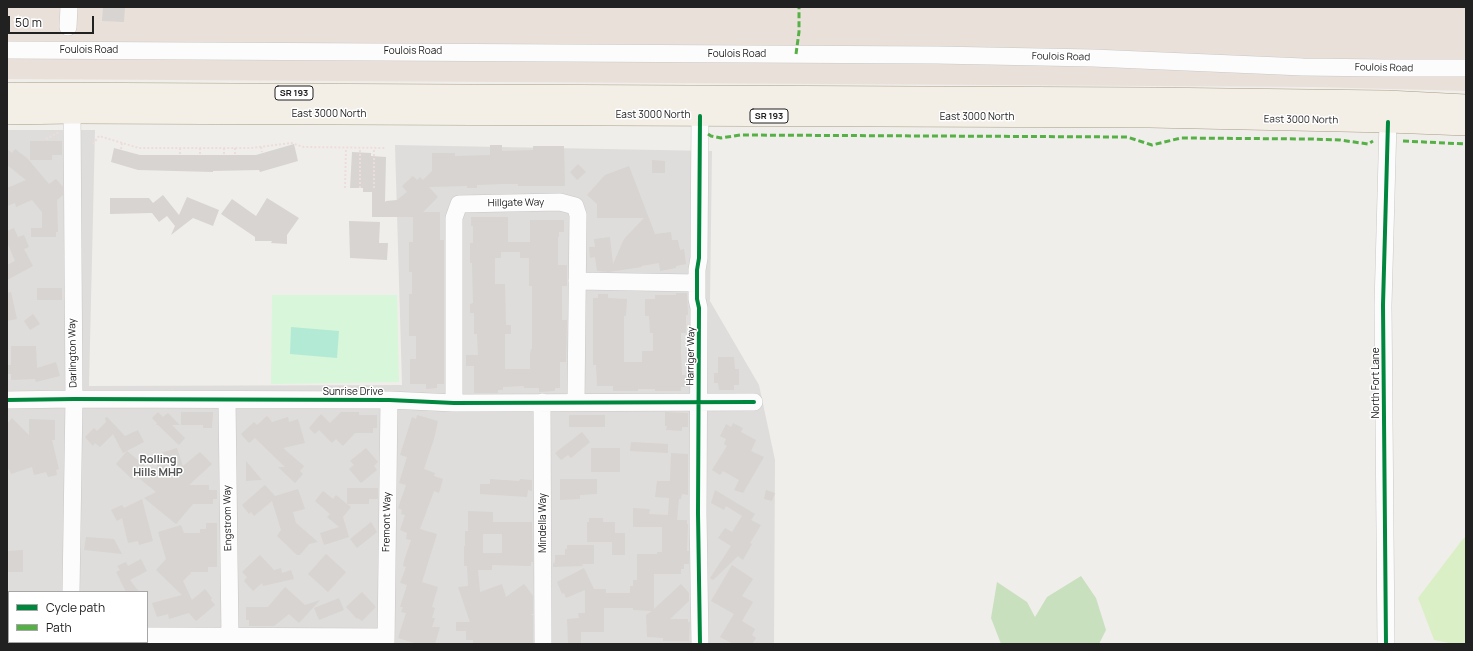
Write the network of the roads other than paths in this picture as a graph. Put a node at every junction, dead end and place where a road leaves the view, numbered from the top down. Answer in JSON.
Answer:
{"nodes":[{"id":1,"x":69,"y":7,"type":"edge"},
{"id":2,"x":68,"y":27,"type":"dead end"},
{"id":3,"x":7,"y":50,"type":"edge"},
{"id":4,"x":1466,"y":68,"type":"edge"},
{"id":5,"x":7,"y":93,"type":"edge"},
{"id":6,"x":185,"y":93,"type":"junction"},
{"id":7,"x":1466,"y":104,"type":"edge"},
{"id":8,"x":7,"y":114,"type":"edge"},
{"id":9,"x":1466,"y":115,"type":"edge"},
{"id":10,"x":700,"y":116,"type":"junction"},
{"id":11,"x":68,"y":122,"type":"junction"},
{"id":12,"x":1388,"y":122,"type":"junction"},
{"id":13,"x":1466,"y":125,"type":"edge"},
{"id":14,"x":577,"y":281,"type":"junction"},
{"id":15,"x":697,"y":283,"type":"junction"},
{"id":16,"x":74,"y":399,"type":"junction"},
{"id":17,"x":7,"y":400,"type":"edge"},
{"id":18,"x":227,"y":400,"type":"junction"},
{"id":19,"x":389,"y":400,"type":"junction"},
{"id":20,"x":542,"y":402,"type":"junction"},
{"id":21,"x":576,"y":402,"type":"junction"},
{"id":22,"x":698,"y":402,"type":"junction"},
{"id":23,"x":754,"y":402,"type":"dead end"},
{"id":24,"x":454,"y":403,"type":"junction"},
{"id":25,"x":71,"y":591,"type":"edge"},
{"id":26,"x":148,"y":636,"type":"edge"},
{"id":27,"x":230,"y":637,"type":"junction"},
{"id":28,"x":386,"y":640,"type":"edge"},
{"id":29,"x":543,"y":644,"type":"edge"},
{"id":30,"x":700,"y":644,"type":"edge"},
{"id":31,"x":1386,"y":644,"type":"edge"}],
"edges":[{"from":1,"to":2,"type":"street"},
{"from":3,"to":4,"type":"street","name":"Foulois Road"},
{"from":5,"to":6,"type":"main road","name":"East 3000 North","number":"SR 193"},
{"from":6,"to":7,"type":"main road","name":"East 3000 North","number":"SR 193"},
{"from":6,"to":11,"type":"main road"},
{"from":8,"to":11,"type":"main road","name":"East 3000 North","number":"SR 193"},
{"from":9,"to":12,"type":"main road"},
{"from":10,"to":11,"type":"main road","name":"East 3000 North","number":"SR 193"},
{"from":10,"to":12,"type":"main road","name":"East 3000 North","number":"SR 193"},
{"from":10,"to":15,"type":"street","name":"Harriger Way"},
{"from":11,"to":16,"type":"street","name":"Darlington Way"},
{"from":12,"to":13,"type":"main road","name":"East 3000 North","number":"SR 193"},
{"from":12,"to":31,"type":"street","name":"North Fort Lane"},
{"from":14,"to":15,"type":"street"},
{"from":14,"to":21,"type":"street","name":"Hillgate Way"},
{"from":14,"to":24,"type":"street","name":"Hillgate Way"},
{"from":15,"to":22,"type":"street","name":"Harriger Way"},
{"from":16,"to":17,"type":"street","name":"Sunrise Drive"},
{"from":16,"to":18,"type":"street","name":"Sunrise Drive"},
{"from":16,"to":25,"type":"street","name":"Darlington Way"},
{"from":18,"to":19,"type":"street","name":"Sunrise Drive"},
{"from":18,"to":27,"type":"street","name":"Engstrom Way"},
{"from":19,"to":24,"type":"street","name":"Sunrise Drive"},
{"from":19,"to":28,"type":"street","name":"Fremont Way"},
{"from":20,"to":21,"type":"street","name":"Sunrise Drive"},
{"from":20,"to":24,"type":"street","name":"Sunrise Drive"},
{"from":20,"to":29,"type":"street","name":"Mindella Way"},
{"from":21,"to":22,"type":"street","name":"Sunrise Drive"},
{"from":22,"to":23,"type":"street","name":"Sunrise Drive"},
{"from":22,"to":30,"type":"street","name":"Harriger Way"},
{"from":26,"to":27,"type":"street"},
{"from":27,"to":28,"type":"street"}]}
